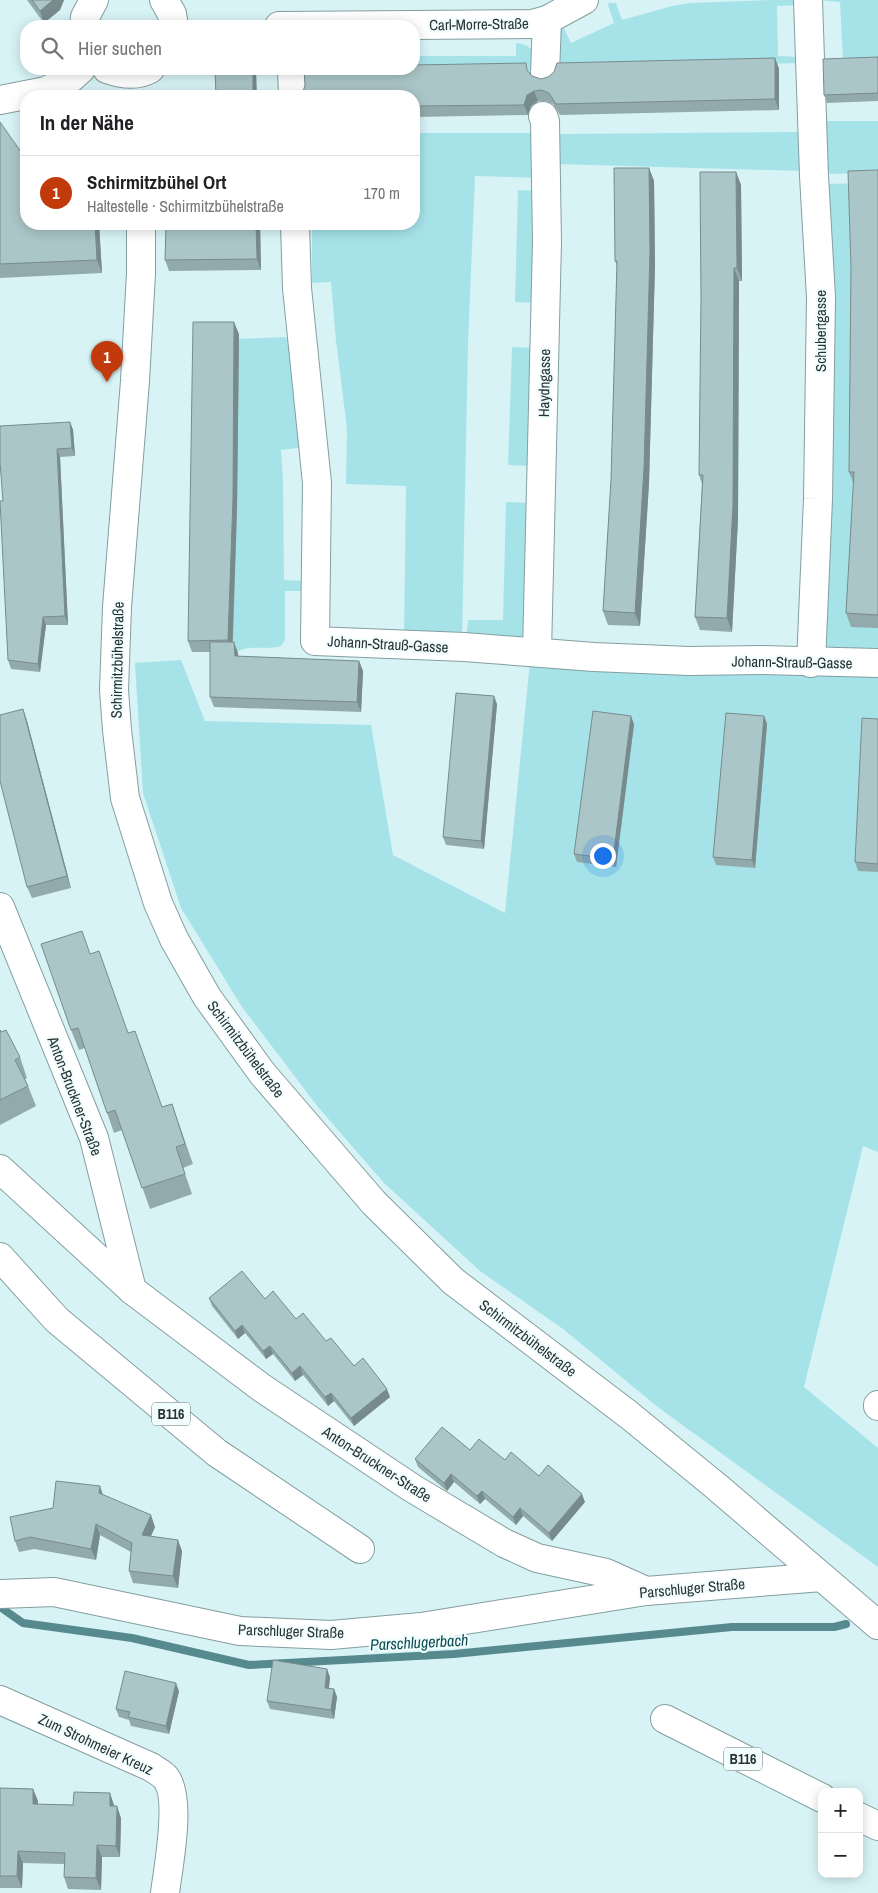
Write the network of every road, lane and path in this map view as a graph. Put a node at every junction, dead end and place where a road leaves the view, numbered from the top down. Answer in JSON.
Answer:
{"nodes":[{"id":1,"x":94,"y":0,"type":"edge"},
{"id":2,"x":164,"y":0,"type":"edge"},
{"id":3,"x":808,"y":0,"type":"edge"},
{"id":4,"x":567,"y":7,"type":"edge"},
{"id":5,"x":85,"y":20,"type":"edge"},
{"id":6,"x":173,"y":20,"type":"edge"},
{"id":7,"x":420,"y":25,"type":"edge"},
{"id":8,"x":545,"y":74,"type":"dead end"},
{"id":9,"x":74,"y":75,"type":"edge"},
{"id":10,"x":122,"y":75,"type":"edge"},
{"id":11,"x":292,"y":75,"type":"edge"},
{"id":12,"x":140,"y":80,"type":"edge"},
{"id":13,"x":48,"y":90,"type":"edge"},
{"id":14,"x":293,"y":90,"type":"edge"},
{"id":15,"x":20,"y":96,"type":"edge"},
{"id":16,"x":0,"y":100,"type":"edge"},
{"id":17,"x":544,"y":119,"type":"dead end"},
{"id":18,"x":141,"y":230,"type":"edge"},
{"id":19,"x":296,"y":230,"type":"edge"},
{"id":20,"x":537,"y":652,"type":"junction"},
{"id":21,"x":810,"y":663,"type":"junction"},
{"id":22,"x":878,"y":663,"type":"edge"},
{"id":23,"x":0,"y":907,"type":"edge"},
{"id":24,"x":0,"y":1169,"type":"edge"},
{"id":25,"x":0,"y":1257,"type":"edge"},
{"id":26,"x":132,"y":1290,"type":"junction"},
{"id":27,"x":360,"y":1549,"type":"dead end"},
{"id":28,"x":822,"y":1577,"type":"junction"},
{"id":29,"x":646,"y":1591,"type":"junction"},
{"id":30,"x":1,"y":1594,"type":"edge"},
{"id":31,"x":878,"y":1624,"type":"edge"},
{"id":32,"x":0,"y":1700,"type":"edge"},
{"id":33,"x":665,"y":1719,"type":"dead end"},
{"id":34,"x":818,"y":1796,"type":"edge"},
{"id":35,"x":863,"y":1819,"type":"edge"},
{"id":36,"x":878,"y":1826,"type":"edge"},
{"id":37,"x":165,"y":1893,"type":"edge"}],
"edges":[{"from":1,"to":5,"type":"street"},
{"from":2,"to":6,"type":"street"},
{"from":3,"to":21,"type":"street","name":"Schubertgasse"},
{"from":4,"to":7,"type":"street","name":"Carl-Morre-Straße"},
{"from":4,"to":8,"type":"street"},
{"from":9,"to":13,"type":"street"},
{"from":10,"to":12,"type":"street"},
{"from":11,"to":14,"type":"street"},
{"from":15,"to":16,"type":"street"},
{"from":17,"to":20,"type":"street","name":"Haydngasse"},
{"from":18,"to":28,"type":"street","name":"Schirmitzbühelstraße"},
{"from":19,"to":20,"type":"street","name":"Johann-Strauß-Gasse"},
{"from":20,"to":21,"type":"street","name":"Johann-Strauß-Gasse"},
{"from":21,"to":22,"type":"street","name":"Johann-Strauß-Gasse"},
{"from":23,"to":26,"type":"street","name":"Anton-Bruckner-Straße"},
{"from":24,"to":26,"type":"street","name":"Anton-Bruckner-Straße"},
{"from":25,"to":27,"type":"street","number":"B116"},
{"from":26,"to":29,"type":"street","name":"Anton-Bruckner-Straße"},
{"from":28,"to":29,"type":"street","name":"Parschluger Straße"},
{"from":28,"to":31,"type":"street","name":"Schirmitzbühelstraße"},
{"from":29,"to":30,"type":"street","name":"Parschluger Straße"},
{"from":32,"to":37,"type":"street","name":"Zum Strohmeier Kreuz"},
{"from":33,"to":34,"type":"street","number":"B116"},
{"from":35,"to":36,"type":"street"}]}
